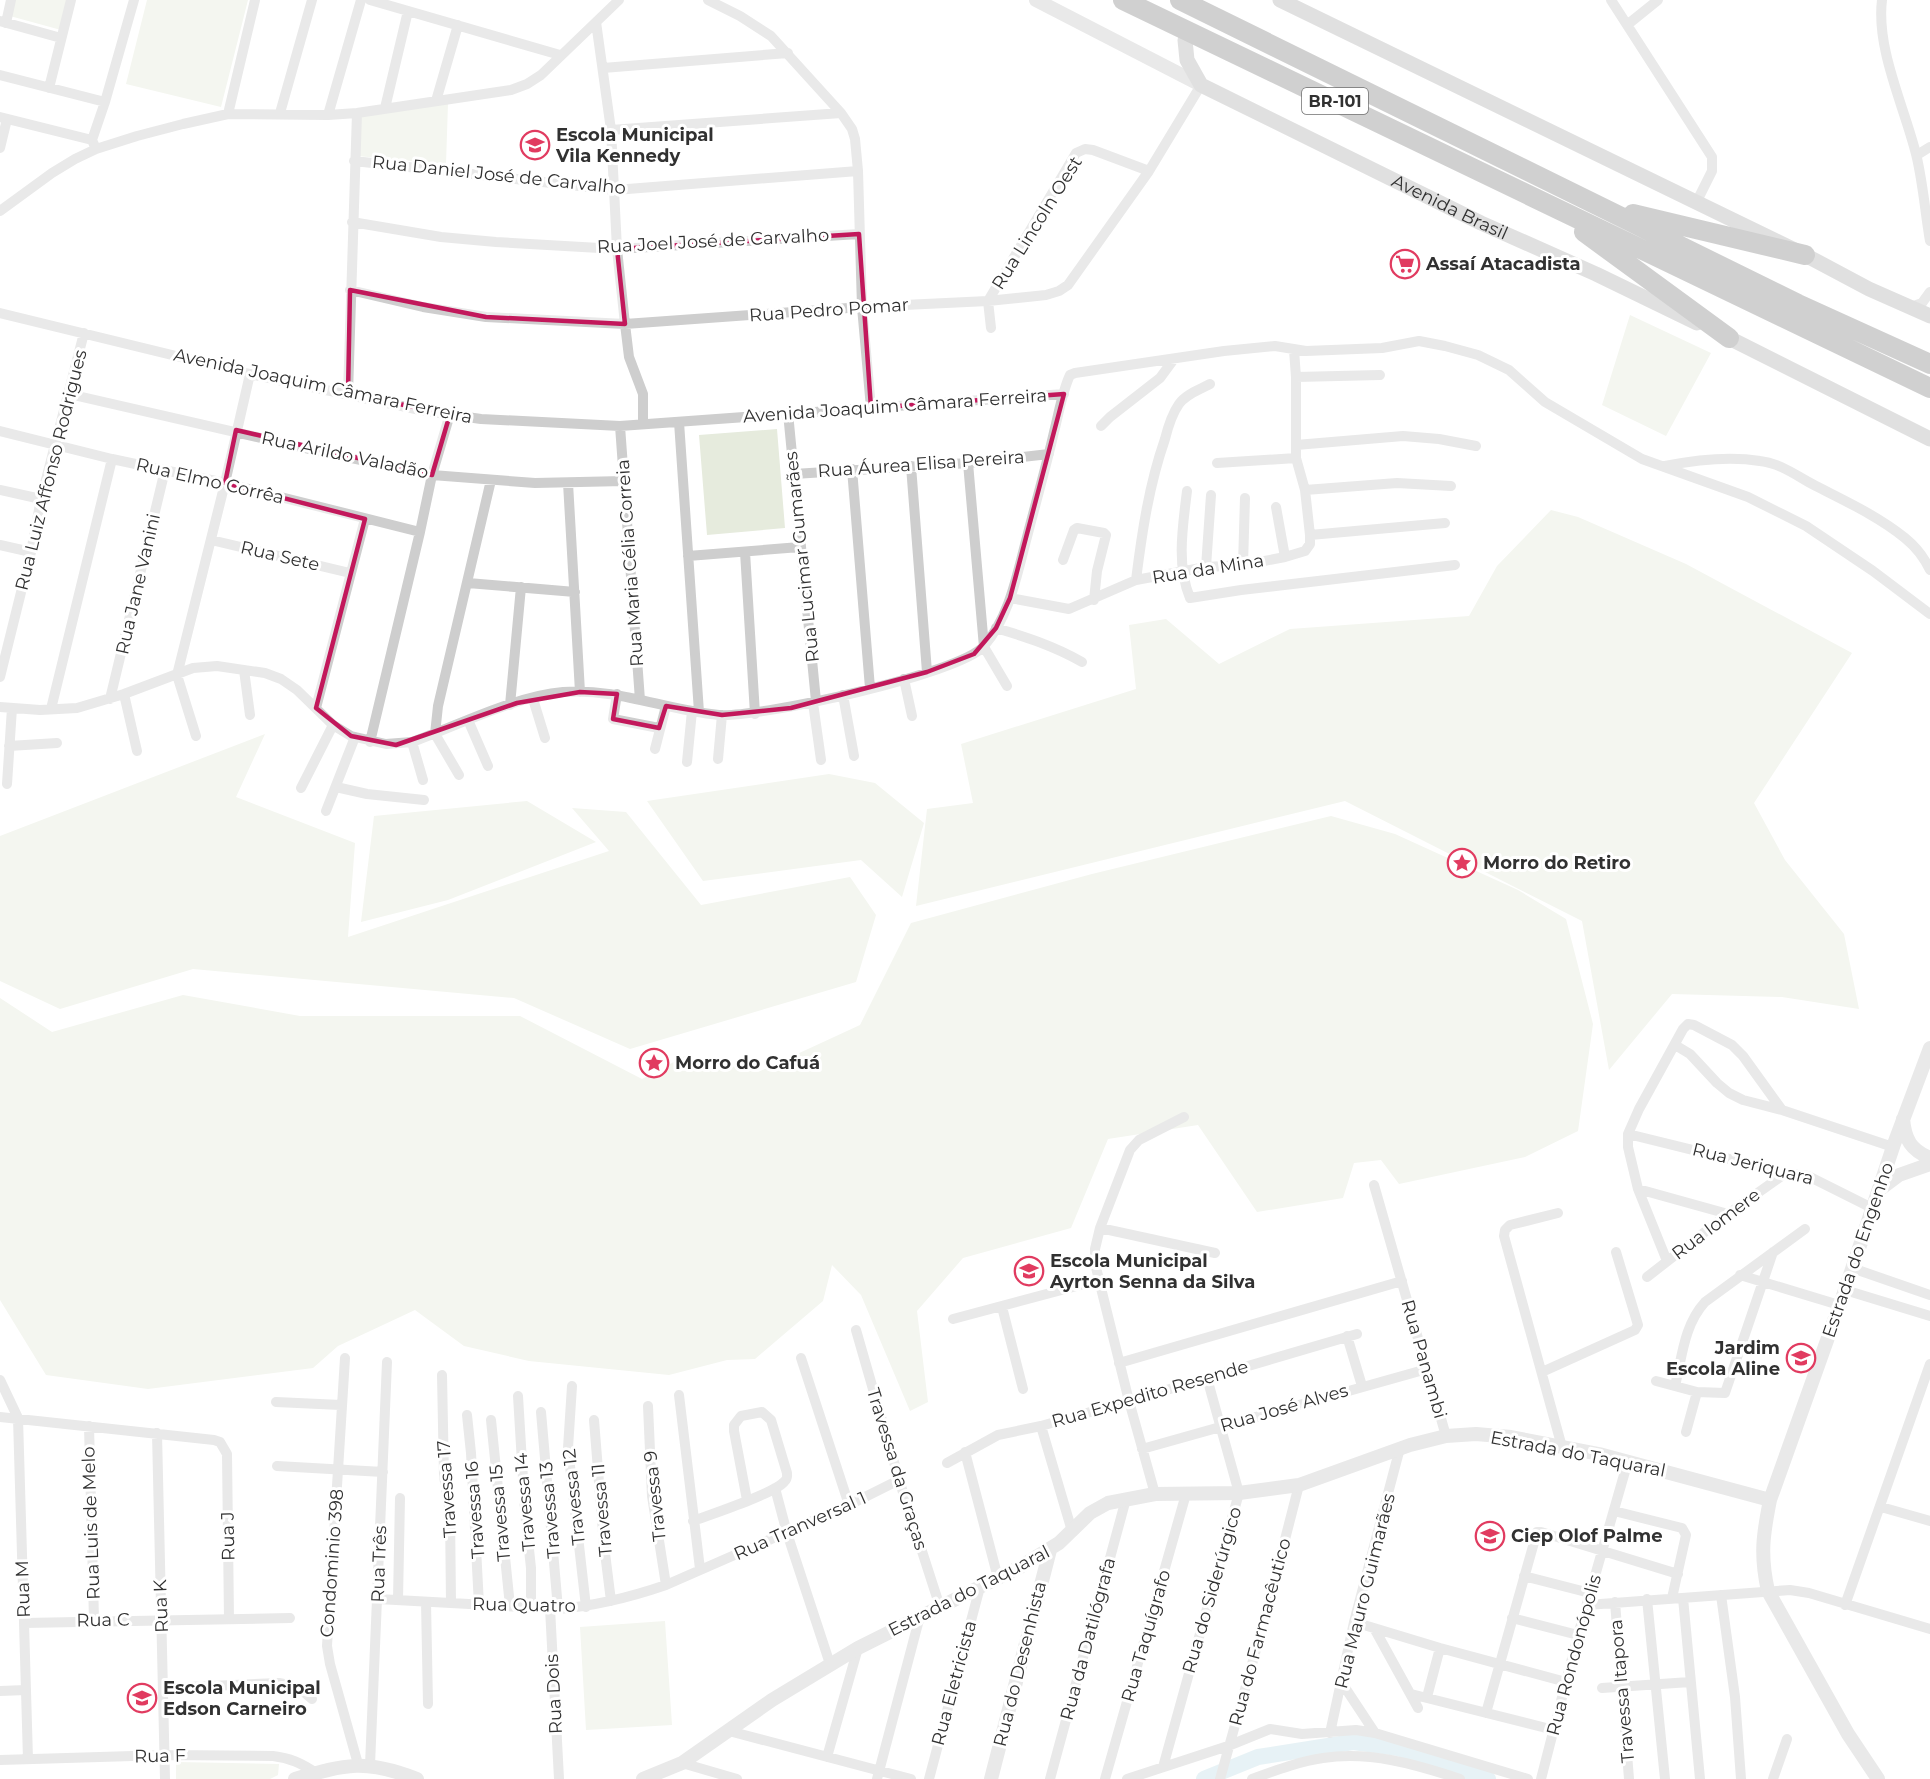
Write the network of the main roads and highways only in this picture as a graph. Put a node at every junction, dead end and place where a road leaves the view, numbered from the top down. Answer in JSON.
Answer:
{"nodes":[{"id":1,"x":1124,"y":0,"type":"edge"},
{"id":2,"x":1180,"y":0,"type":"edge"},
{"id":3,"x":1280,"y":0,"type":"edge"},
{"id":4,"x":1185,"y":40,"type":"dead end"},
{"id":5,"x":1546,"y":203,"type":"junction"},
{"id":6,"x":1595,"y":205,"type":"junction"},
{"id":7,"x":1805,"y":255,"type":"junction"},
{"id":8,"x":1930,"y":316,"type":"edge"},
{"id":9,"x":1729,"y":338,"type":"junction"},
{"id":10,"x":1930,"y":364,"type":"edge"},
{"id":11,"x":1930,"y":388,"type":"edge"},
{"id":12,"x":1930,"y":439,"type":"edge"}],
"edges":[{"from":1,"to":5,"type":"highway","number":"BR-101"},
{"from":2,"to":6,"type":"highway","number":"BR-101"},
{"from":3,"to":7,"type":"main road"},
{"from":4,"to":9,"type":"main road","name":"Avenida Brasil"},
{"from":5,"to":9,"type":"highway"},
{"from":5,"to":11,"type":"highway","number":"BR-101"},
{"from":6,"to":7,"type":"highway"},
{"from":6,"to":10,"type":"highway","number":"BR-101"},
{"from":7,"to":8,"type":"main road"},
{"from":9,"to":12,"type":"main road","name":"Avenida Brasil"}]}
